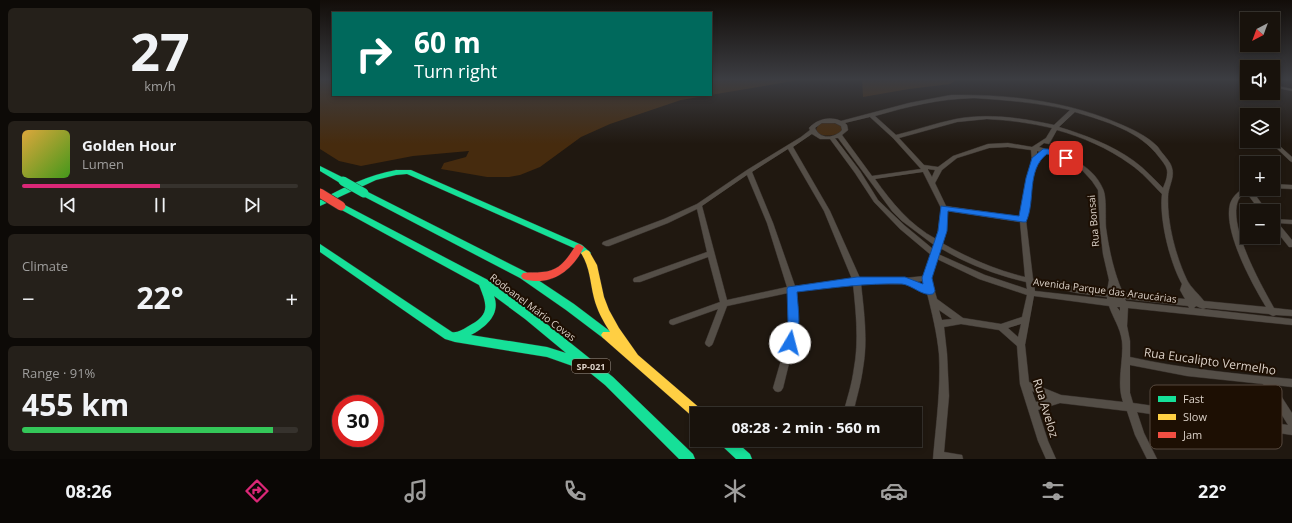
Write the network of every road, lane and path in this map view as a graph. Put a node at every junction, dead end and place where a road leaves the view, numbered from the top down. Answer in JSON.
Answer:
{"nodes":[{"id":1,"x":931,"y":100,"type":"edge"},
{"id":2,"x":1026,"y":100,"type":"edge"},
{"id":3,"x":1074,"y":110,"type":"junction"},
{"id":4,"x":872,"y":116,"type":"junction"},
{"id":5,"x":861,"y":118,"type":"junction"},
{"id":6,"x":840,"y":123,"type":"junction"},
{"id":7,"x":845,"y":128,"type":"junction"},
{"id":8,"x":1056,"y":128,"type":"junction"},
{"id":9,"x":813,"y":130,"type":"junction"},
{"id":10,"x":819,"y":136,"type":"junction"},
{"id":11,"x":840,"y":136,"type":"junction"},
{"id":12,"x":896,"y":137,"type":"junction"},
{"id":13,"x":803,"y":138,"type":"junction"},
{"id":14,"x":832,"y":138,"type":"junction"},
{"id":15,"x":1047,"y":139,"type":"junction"},
{"id":16,"x":790,"y":147,"type":"junction"},
{"id":17,"x":1034,"y":148,"type":"junction"},
{"id":18,"x":1279,"y":148,"type":"edge"},
{"id":19,"x":1046,"y":151,"type":"junction"},
{"id":20,"x":1036,"y":158,"type":"junction"},
{"id":21,"x":1292,"y":160,"type":"edge"},
{"id":22,"x":320,"y":168,"type":"edge"},
{"id":23,"x":923,"y":168,"type":"junction"},
{"id":24,"x":939,"y":169,"type":"junction"},
{"id":25,"x":749,"y":171,"type":"junction"},
{"id":26,"x":871,"y":178,"type":"junction"},
{"id":27,"x":932,"y":182,"type":"junction"},
{"id":28,"x":1280,"y":186,"type":"edge"},
{"id":29,"x":1292,"y":187,"type":"edge"},
{"id":30,"x":1240,"y":192,"type":"edge"},
{"id":31,"x":320,"y":193,"type":"edge"},
{"id":32,"x":1165,"y":194,"type":"junction"},
{"id":33,"x":320,"y":203,"type":"edge"},
{"id":34,"x":699,"y":205,"type":"junction"},
{"id":35,"x":944,"y":208,"type":"junction"},
{"id":36,"x":1023,"y":220,"type":"junction"},
{"id":37,"x":1280,"y":222,"type":"edge"},
{"id":38,"x":1292,"y":222,"type":"edge"},
{"id":39,"x":1280,"y":230,"type":"edge"},
{"id":40,"x":606,"y":244,"type":"dead end"},
{"id":41,"x":938,"y":244,"type":"junction"},
{"id":42,"x":1292,"y":245,"type":"edge"},
{"id":43,"x":320,"y":247,"type":"edge"},
{"id":44,"x":580,"y":247,"type":"junction"},
{"id":45,"x":711,"y":253,"type":"junction"},
{"id":46,"x":935,"y":254,"type":"junction"},
{"id":47,"x":523,"y":275,"type":"junction"},
{"id":48,"x":927,"y":278,"type":"junction"},
{"id":49,"x":637,"y":280,"type":"dead end"},
{"id":50,"x":1113,"y":280,"type":"junction"},
{"id":51,"x":857,"y":281,"type":"junction"},
{"id":52,"x":905,"y":281,"type":"junction"},
{"id":53,"x":1030,"y":282,"type":"junction"},
{"id":54,"x":484,"y":284,"type":"junction"},
{"id":55,"x":1186,"y":284,"type":"junction"},
{"id":56,"x":792,"y":289,"type":"junction"},
{"id":57,"x":930,"y":291,"type":"junction"},
{"id":58,"x":1031,"y":293,"type":"junction"},
{"id":59,"x":1110,"y":295,"type":"junction"},
{"id":60,"x":1121,"y":295,"type":"junction"},
{"id":61,"x":933,"y":301,"type":"junction"},
{"id":62,"x":1111,"y":303,"type":"junction"},
{"id":63,"x":1190,"y":303,"type":"junction"},
{"id":64,"x":724,"y":304,"type":"junction"},
{"id":65,"x":1202,"y":304,"type":"junction"},
{"id":66,"x":1124,"y":305,"type":"junction"},
{"id":67,"x":1272,"y":311,"type":"junction"},
{"id":68,"x":1195,"y":312,"type":"junction"},
{"id":69,"x":1206,"y":313,"type":"junction"},
{"id":70,"x":1292,"y":313,"type":"edge"},
{"id":71,"x":1026,"y":319,"type":"junction"},
{"id":72,"x":1278,"y":321,"type":"junction"},
{"id":73,"x":673,"y":322,"type":"dead end"},
{"id":74,"x":961,"y":322,"type":"junction"},
{"id":75,"x":1292,"y":322,"type":"edge"},
{"id":76,"x":939,"y":324,"type":"junction"},
{"id":77,"x":1123,"y":326,"type":"junction"},
{"id":78,"x":1001,"y":327,"type":"junction"},
{"id":79,"x":455,"y":338,"type":"junction"},
{"id":80,"x":709,"y":343,"type":"dead end"},
{"id":81,"x":1021,"y":345,"type":"junction"},
{"id":82,"x":633,"y":356,"type":"junction"},
{"id":83,"x":1125,"y":360,"type":"junction"},
{"id":84,"x":609,"y":381,"type":"junction"},
{"id":85,"x":1266,"y":381,"type":"junction"},
{"id":86,"x":1292,"y":383,"type":"edge"},
{"id":87,"x":1025,"y":384,"type":"junction"},
{"id":88,"x":1269,"y":385,"type":"edge"},
{"id":89,"x":778,"y":388,"type":"dead end"},
{"id":90,"x":1060,"y":399,"type":"junction"},
{"id":91,"x":1282,"y":406,"type":"edge"},
{"id":92,"x":690,"y":407,"type":"edge"},
{"id":93,"x":850,"y":407,"type":"edge"},
{"id":94,"x":1129,"y":407,"type":"junction"},
{"id":95,"x":1032,"y":408,"type":"junction"},
{"id":96,"x":1150,"y":410,"type":"edge"},
{"id":97,"x":1292,"y":422,"type":"edge"},
{"id":98,"x":1282,"y":429,"type":"edge"},
{"id":99,"x":1292,"y":430,"type":"edge"},
{"id":100,"x":732,"y":447,"type":"edge"},
{"id":101,"x":938,"y":458,"type":"edge"},
{"id":102,"x":688,"y":459,"type":"edge"},
{"id":103,"x":745,"y":459,"type":"edge"},
{"id":104,"x":958,"y":459,"type":"edge"},
{"id":105,"x":1051,"y":459,"type":"edge"},
{"id":106,"x":1152,"y":459,"type":"edge"}],
"edges":[{"from":1,"to":4,"type":"street"},
{"from":2,"to":3,"type":"street"},
{"from":3,"to":8,"type":"street"},
{"from":3,"to":32,"type":"street"},
{"from":4,"to":5,"type":"street"},
{"from":4,"to":12,"type":"street"},
{"from":5,"to":6,"type":"street"},
{"from":5,"to":7,"type":"street"},
{"from":6,"to":7,"type":"street"},
{"from":6,"to":9,"type":"street"},
{"from":7,"to":11,"type":"street"},
{"from":8,"to":12,"type":"street"},
{"from":8,"to":15,"type":"street"},
{"from":8,"to":32,"type":"street"},
{"from":9,"to":10,"type":"street"},
{"from":9,"to":13,"type":"street"},
{"from":10,"to":13,"type":"street"},
{"from":10,"to":14,"type":"street"},
{"from":11,"to":14,"type":"street"},
{"from":11,"to":26,"type":"street","name":"Avenida Parque das Araucárias"},
{"from":12,"to":23,"type":"street"},
{"from":13,"to":16,"type":"street"},
{"from":14,"to":46,"type":"street","name":"Avenida Parque das Araucárias"},
{"from":15,"to":17,"type":"street"},
{"from":15,"to":19,"type":"street"},
{"from":16,"to":25,"type":"street"},
{"from":16,"to":51,"type":"street"},
{"from":17,"to":19,"type":"street","name":"Rua Bonsai"},
{"from":17,"to":20,"type":"street"},
{"from":17,"to":24,"type":"street","name":"Rua Bonsai"},
{"from":18,"to":21,"type":"street"},
{"from":19,"to":20,"type":"street"},
{"from":19,"to":50,"type":"street","name":"Rua Bonsai"},
{"from":20,"to":36,"type":"street","name":"Rua Aveloz"},
{"from":22,"to":47,"type":"highway","name":"Rodoanel Mário Covas","bridge":true},
{"from":23,"to":24,"type":"street"},
{"from":23,"to":26,"type":"street"},
{"from":23,"to":27,"type":"street"},
{"from":24,"to":27,"type":"street","name":"Rua Bonsai"},
{"from":25,"to":34,"type":"street"},
{"from":25,"to":56,"type":"street"},
{"from":26,"to":41,"type":"street","name":"Avenida Parque das Araucárias"},
{"from":27,"to":35,"type":"street"},
{"from":28,"to":29,"type":"street"},
{"from":30,"to":67,"type":"street"},
{"from":31,"to":54,"type":"highway","name":"Rodoanel Mário Covas","number":"SP-021","bridge":true},
{"from":32,"to":55,"type":"street"},
{"from":33,"to":44,"type":"highway"},
{"from":34,"to":40,"type":"street"},
{"from":34,"to":45,"type":"street"},
{"from":35,"to":36,"type":"street"},
{"from":35,"to":41,"type":"street"},
{"from":36,"to":53,"type":"street","name":"Rua Aveloz"},
{"from":37,"to":38,"type":"street"},
{"from":39,"to":42,"type":"street"},
{"from":41,"to":46,"type":"street"},
{"from":41,"to":53,"type":"street","name":"Avenida Parque das Araucárias"},
{"from":43,"to":79,"type":"highway"},
{"from":44,"to":47,"type":"highway"},
{"from":44,"to":82,"type":"highway"},
{"from":45,"to":49,"type":"street"},
{"from":45,"to":64,"type":"street"},
{"from":46,"to":48,"type":"street"},
{"from":46,"to":58,"type":"street","name":"Avenida Parque das Araucárias"},
{"from":47,"to":82,"type":"highway","name":"Rodoanel Mário Covas"},
{"from":48,"to":52,"type":"street"},
{"from":48,"to":57,"type":"street"},
{"from":50,"to":59,"type":"street"},
{"from":50,"to":60,"type":"street"},
{"from":51,"to":52,"type":"street"},
{"from":51,"to":56,"type":"street"},
{"from":51,"to":93,"type":"street"},
{"from":52,"to":57,"type":"street"},
{"from":53,"to":58,"type":"street","name":"Rua Aveloz"},
{"from":53,"to":59,"type":"street","name":"Avenida Parque das Araucárias"},
{"from":54,"to":79,"type":"highway"},
{"from":54,"to":84,"type":"highway","name":"Rodoanel Mário Covas","number":"SP-021"},
{"from":55,"to":63,"type":"street"},
{"from":55,"to":65,"type":"street"},
{"from":56,"to":64,"type":"street"},
{"from":56,"to":89,"type":"street"},
{"from":57,"to":61,"type":"street"},
{"from":58,"to":62,"type":"street","name":"Avenida Parque das Araucárias"},
{"from":58,"to":71,"type":"street","name":"Rua Aveloz"},
{"from":59,"to":60,"type":"street","name":"Avenida Parque das Araucárias"},
{"from":59,"to":62,"type":"street"},
{"from":60,"to":63,"type":"street","name":"Avenida Parque das Araucárias"},
{"from":60,"to":66,"type":"street"},
{"from":61,"to":74,"type":"street"},
{"from":61,"to":76,"type":"street"},
{"from":62,"to":66,"type":"street","name":"Avenida Parque das Araucárias"},
{"from":62,"to":77,"type":"street"},
{"from":63,"to":65,"type":"street","name":"Avenida Parque das Araucárias"},
{"from":63,"to":68,"type":"street"},
{"from":64,"to":73,"type":"street"},
{"from":64,"to":80,"type":"street"},
{"from":65,"to":67,"type":"street","name":"Avenida Parque das Araucárias"},
{"from":65,"to":69,"type":"street"},
{"from":66,"to":68,"type":"street","name":"Avenida Parque das Araucárias"},
{"from":66,"to":77,"type":"street"},
{"from":67,"to":70,"type":"street","name":"Avenida Parque das Araucárias"},
{"from":67,"to":72,"type":"street"},
{"from":68,"to":69,"type":"street","name":"Avenida Parque das Araucárias"},
{"from":69,"to":72,"type":"street","name":"Avenida Parque das Araucárias"},
{"from":71,"to":78,"type":"street"},
{"from":71,"to":81,"type":"street","name":"Rua Aveloz"},
{"from":72,"to":75,"type":"street","name":"Avenida Parque das Araucárias"},
{"from":74,"to":76,"type":"street"},
{"from":74,"to":78,"type":"street"},
{"from":76,"to":101,"type":"street"},
{"from":77,"to":83,"type":"street"},
{"from":78,"to":81,"type":"street"},
{"from":79,"to":84,"type":"highway"},
{"from":81,"to":87,"type":"street","name":"Rua Aveloz"},
{"from":82,"to":92,"type":"highway","name":"Rodoanel Mário Covas"},
{"from":83,"to":85,"type":"street","name":"Rua Eucalipto Vermelho"},
{"from":83,"to":94,"type":"street"},
{"from":84,"to":102,"type":"highway","name":"Rodoanel Mário Covas","number":"SP-021"},
{"from":85,"to":86,"type":"street","name":"Rua Eucalipto Vermelho"},
{"from":85,"to":88,"type":"street"},
{"from":87,"to":90,"type":"street"},
{"from":87,"to":95,"type":"street","name":"Rua Aveloz"},
{"from":90,"to":94,"type":"street"},
{"from":90,"to":95,"type":"street"},
{"from":91,"to":97,"type":"street"},
{"from":94,"to":96,"type":"street"},
{"from":94,"to":106,"type":"street"},
{"from":95,"to":105,"type":"street","name":"Rua Aveloz"},
{"from":98,"to":99,"type":"street"},
{"from":100,"to":103,"type":"highway"},
{"from":101,"to":104,"type":"street"}]}
